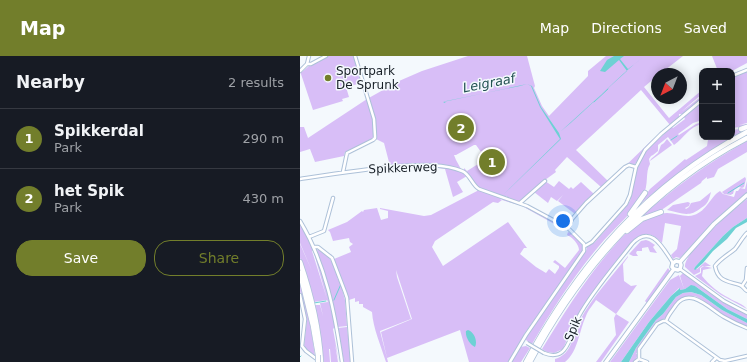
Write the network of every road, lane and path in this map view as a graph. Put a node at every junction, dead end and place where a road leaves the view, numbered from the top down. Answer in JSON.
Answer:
{"nodes":[{"id":1,"x":309,"y":56,"type":"edge"},
{"id":2,"x":326,"y":56,"type":"edge"},
{"id":3,"x":355,"y":56,"type":"edge"},
{"id":4,"x":307,"y":64,"type":"junction"},
{"id":5,"x":300,"y":70,"type":"edge"},
{"id":6,"x":747,"y":70,"type":"edge"},
{"id":7,"x":735,"y":75,"type":"edge"},
{"id":8,"x":699,"y":103,"type":"edge"},
{"id":9,"x":747,"y":127,"type":"edge"},
{"id":10,"x":741,"y":129,"type":"dead end"},
{"id":11,"x":747,"y":132,"type":"edge"},
{"id":12,"x":747,"y":138,"type":"edge"},
{"id":13,"x":636,"y":167,"type":"junction"},
{"id":14,"x":343,"y":172,"type":"junction"},
{"id":15,"x":300,"y":179,"type":"edge"},
{"id":16,"x":545,"y":181,"type":"dead end"},
{"id":17,"x":645,"y":193,"type":"dead end"},
{"id":18,"x":747,"y":195,"type":"edge"},
{"id":19,"x":333,"y":198,"type":"dead end"},
{"id":20,"x":520,"y":203,"type":"junction"},
{"id":21,"x":662,"y":212,"type":"dead end"},
{"id":22,"x":300,"y":221,"type":"edge"},
{"id":23,"x":568,"y":228,"type":"junction"},
{"id":24,"x":747,"y":233,"type":"edge"},
{"id":25,"x":309,"y":237,"type":"junction"},
{"id":26,"x":612,"y":237,"type":"junction"},
{"id":27,"x":585,"y":246,"type":"junction"},
{"id":28,"x":609,"y":246,"type":"junction"},
{"id":29,"x":314,"y":247,"type":"junction"},
{"id":30,"x":300,"y":262,"type":"edge"},
{"id":31,"x":680,"y":262,"type":"junction"},
{"id":32,"x":673,"y":263,"type":"junction"},
{"id":33,"x":747,"y":268,"type":"edge"},
{"id":34,"x":674,"y":269,"type":"junction"},
{"id":35,"x":680,"y":269,"type":"junction"},
{"id":36,"x":300,"y":273,"type":"edge"},
{"id":37,"x":742,"y":286,"type":"junction"},
{"id":38,"x":747,"y":291,"type":"edge"},
{"id":39,"x":300,"y":295,"type":"edge"},
{"id":40,"x":309,"y":299,"type":"junction"},
{"id":41,"x":747,"y":313,"type":"edge"},
{"id":42,"x":666,"y":321,"type":"junction"},
{"id":43,"x":747,"y":328,"type":"edge"},
{"id":44,"x":522,"y":340,"type":"junction"},
{"id":45,"x":747,"y":356,"type":"edge"},
{"id":46,"x":639,"y":358,"type":"junction"},
{"id":47,"x":716,"y":358,"type":"junction"},
{"id":48,"x":320,"y":360,"type":"edge"},
{"id":49,"x":342,"y":362,"type":"edge"},
{"id":50,"x":352,"y":362,"type":"edge"},
{"id":51,"x":510,"y":362,"type":"edge"},
{"id":52,"x":526,"y":362,"type":"edge"},
{"id":53,"x":530,"y":362,"type":"edge"},
{"id":54,"x":606,"y":362,"type":"edge"},
{"id":55,"x":635,"y":362,"type":"edge"},
{"id":56,"x":647,"y":362,"type":"edge"},
{"id":57,"x":712,"y":362,"type":"edge"}],
"edges":[{"from":1,"to":4,"type":"street"},
{"from":2,"to":4,"type":"street"},
{"from":3,"to":14,"type":"street","name":"Spikkerweg"},
{"from":4,"to":5,"type":"street"},
{"from":6,"to":7,"type":"street"},
{"from":8,"to":13,"type":"street"},
{"from":9,"to":10,"type":"highway"},
{"from":11,"to":26,"type":"highway"},
{"from":12,"to":28,"type":"highway"},
{"from":13,"to":23,"type":"street"},
{"from":13,"to":27,"type":"street"},
{"from":14,"to":15,"type":"street","name":"Spikkerweg"},
{"from":14,"to":20,"type":"street","name":"Spikkerweg"},
{"from":16,"to":20,"type":"street"},
{"from":17,"to":26,"type":"highway"},
{"from":18,"to":31,"type":"main road"},
{"from":19,"to":25,"type":"street"},
{"from":20,"to":23,"type":"street"},
{"from":21,"to":28,"type":"highway"},
{"from":22,"to":25,"type":"street"},
{"from":23,"to":27,"type":"street"},
{"from":24,"to":37,"type":"street"},
{"from":25,"to":29,"type":"street"},
{"from":26,"to":52,"type":"highway"},
{"from":27,"to":44,"type":"street"},
{"from":28,"to":53,"type":"highway"},
{"from":29,"to":49,"type":"street"},
{"from":29,"to":50,"type":"street"},
{"from":30,"to":40,"type":"highway"},
{"from":31,"to":32,"type":"main road"},
{"from":31,"to":35,"type":"main road"},
{"from":32,"to":34,"type":"main road"},
{"from":32,"to":44,"type":"street","name":"Spik","bridge":true},
{"from":33,"to":37,"type":"street"},
{"from":34,"to":35,"type":"main road"},
{"from":34,"to":54,"type":"main road"},
{"from":35,"to":41,"type":"street"},
{"from":36,"to":40,"type":"highway"},
{"from":37,"to":38,"type":"street"},
{"from":39,"to":48,"type":"street"},
{"from":40,"to":48,"type":"highway"},
{"from":42,"to":43,"type":"street"},
{"from":42,"to":46,"type":"street"},
{"from":42,"to":47,"type":"street"},
{"from":44,"to":51,"type":"street"},
{"from":45,"to":47,"type":"street"},
{"from":46,"to":55,"type":"street"},
{"from":46,"to":56,"type":"street"},
{"from":47,"to":57,"type":"street"}]}
